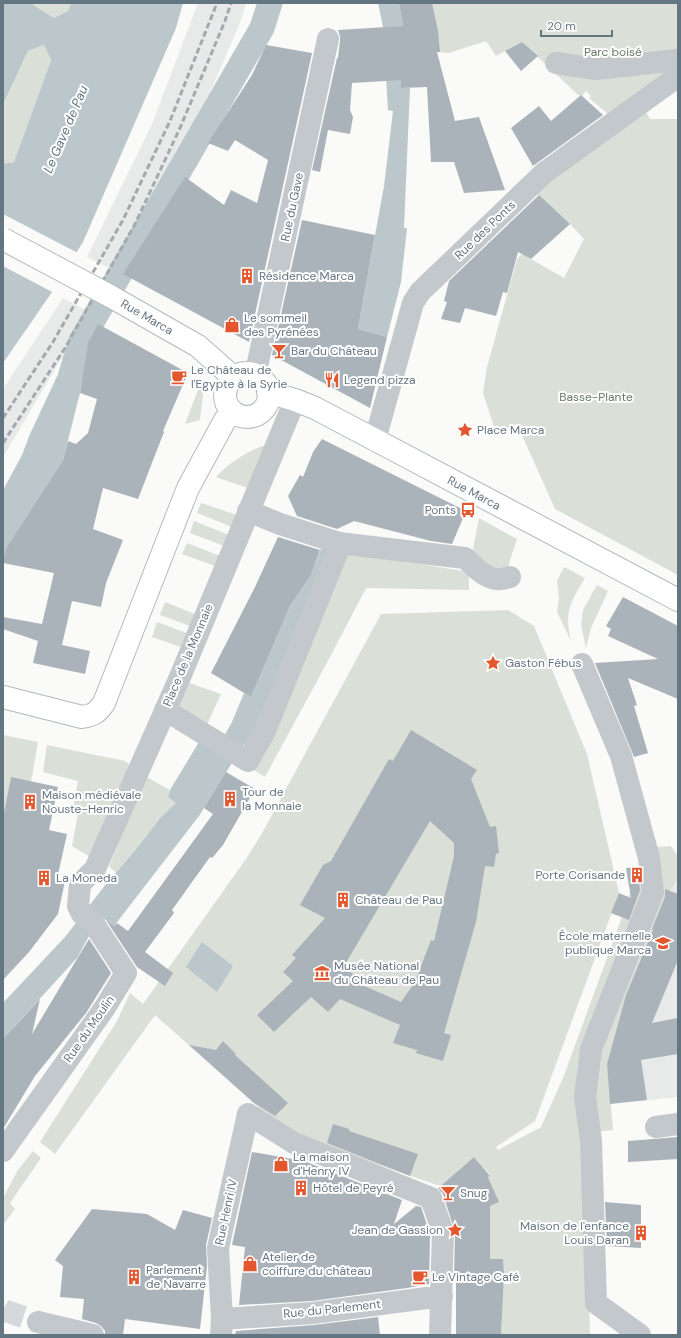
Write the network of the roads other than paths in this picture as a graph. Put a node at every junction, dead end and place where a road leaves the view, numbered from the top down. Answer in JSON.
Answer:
{"nodes":[{"id":1,"x":328,"y":39,"type":"dead end"},
{"id":2,"x":678,"y":60,"type":"edge"},
{"id":3,"x":556,"y":63,"type":"dead end"},
{"id":4,"x":678,"y":79,"type":"edge"},
{"id":5,"x":3,"y":239,"type":"edge"},
{"id":6,"x":234,"y":378,"type":"junction"},
{"id":7,"x":262,"y":384,"type":"junction"},
{"id":8,"x":295,"y":400,"type":"junction"},
{"id":9,"x":233,"y":412,"type":"junction"},
{"id":10,"x":375,"y":440,"type":"junction"},
{"id":11,"x":248,"y":511,"type":"junction"},
{"id":12,"x":340,"y":543,"type":"junction"},
{"id":13,"x":510,"y":577,"type":"dead end"},
{"id":14,"x":678,"y":600,"type":"edge"},
{"id":15,"x":582,"y":664,"type":"dead end"},
{"id":16,"x":3,"y":697,"type":"edge"},
{"id":17,"x":165,"y":710,"type":"junction"},
{"id":18,"x":84,"y":915,"type":"joint"},
{"id":19,"x":678,"y":1124,"type":"edge"},
{"id":20,"x":656,"y":1127,"type":"dead end"},
{"id":21,"x":3,"y":1151,"type":"edge"},
{"id":22,"x":442,"y":1296,"type":"junction"},
{"id":23,"x":38,"y":1322,"type":"tunnel mouth"},
{"id":24,"x":222,"y":1327,"type":"edge"},
{"id":25,"x":93,"y":1335,"type":"edge"},
{"id":26,"x":440,"y":1335,"type":"edge"},
{"id":27,"x":640,"y":1335,"type":"edge"}],
"edges":[{"from":1,"to":7,"type":"street","name":"Rue du Gave"},
{"from":2,"to":3,"type":"street"},
{"from":4,"to":10,"type":"street","name":"Rue des Ponts"},
{"from":5,"to":6,"type":"main road","name":"Rue Marca","bridge":true},
{"from":6,"to":7,"type":"main road"},
{"from":6,"to":9,"type":"main road"},
{"from":7,"to":8,"type":"main road","name":"Rue Marca"},
{"from":7,"to":9,"type":"main road"},
{"from":8,"to":10,"type":"main road","name":"Rue Marca"},
{"from":8,"to":11,"type":"street","name":"Place de la Monnaie"},
{"from":9,"to":16,"type":"main road"},
{"from":10,"to":14,"type":"main road","name":"Rue Marca"},
{"from":11,"to":12,"type":"street"},
{"from":11,"to":17,"type":"street","name":"Place de la Monnaie"},
{"from":12,"to":13,"type":"street"},
{"from":12,"to":17,"type":"street"},
{"from":15,"to":27,"type":"street"},
{"from":17,"to":18,"type":"street","name":"Place de la Monnaie"},
{"from":18,"to":21,"type":"street","name":"Rue du Moulin"},
{"from":19,"to":20,"type":"street"},
{"from":22,"to":24,"type":"street","name":"Rue du Parlement"},
{"from":22,"to":24,"type":"street","name":"Rue Henri IV"},
{"from":22,"to":26,"type":"street"},
{"from":23,"to":25,"type":"street"}]}
